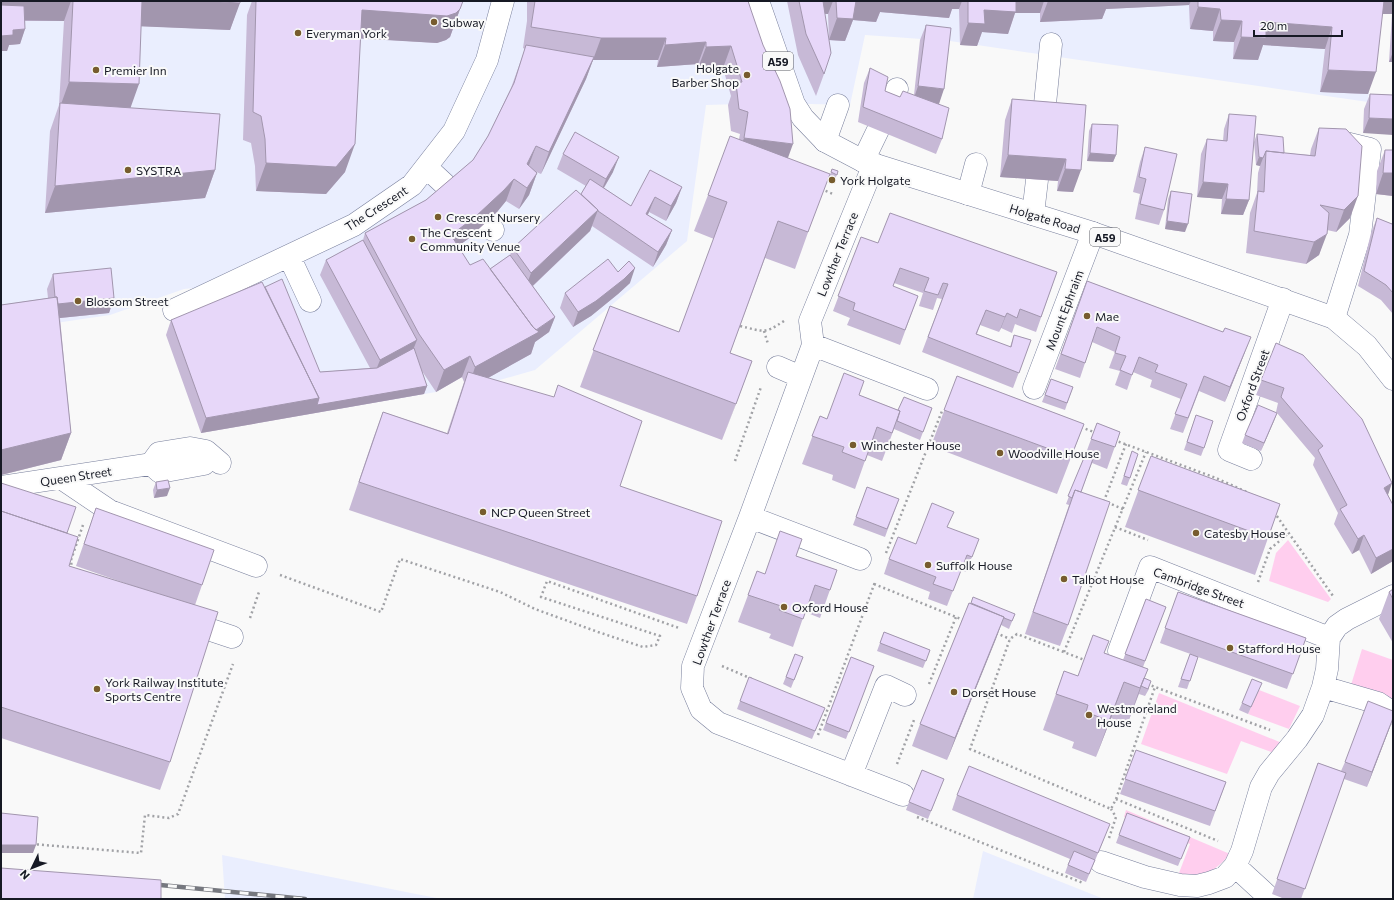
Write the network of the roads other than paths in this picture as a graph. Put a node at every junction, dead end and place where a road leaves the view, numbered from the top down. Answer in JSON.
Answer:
{"nodes":[{"id":1,"x":503,"y":1,"type":"edge"},
{"id":2,"x":758,"y":1,"type":"edge"},
{"id":3,"x":1051,"y":44,"type":"dead end"},
{"id":4,"x":897,"y":89,"type":"dead end"},
{"id":5,"x":838,"y":105,"type":"dead end"},
{"id":6,"x":888,"y":109,"type":"edge"},
{"id":7,"x":1043,"y":124,"type":"edge"},
{"id":8,"x":878,"y":130,"type":"dead end"},
{"id":9,"x":1333,"y":140,"type":"edge"},
{"id":10,"x":824,"y":141,"type":"junction"},
{"id":11,"x":1370,"y":149,"type":"junction"},
{"id":12,"x":1393,"y":151,"type":"edge"},
{"id":13,"x":868,"y":162,"type":"junction"},
{"id":14,"x":976,"y":164,"type":"dead end"},
{"id":15,"x":426,"y":167,"type":"junction"},
{"id":16,"x":1037,"y":180,"type":"dead end"},
{"id":17,"x":453,"y":192,"type":"edge"},
{"id":18,"x":968,"y":194,"type":"junction"},
{"id":19,"x":1033,"y":214,"type":"junction"},
{"id":20,"x":1093,"y":233,"type":"junction"},
{"id":21,"x":289,"y":256,"type":"junction"},
{"id":22,"x":1283,"y":299,"type":"junction"},
{"id":23,"x":310,"y":301,"type":"dead end"},
{"id":24,"x":174,"y":310,"type":"dead end"},
{"id":25,"x":1334,"y":318,"type":"junction"},
{"id":26,"x":813,"y":345,"type":"junction"},
{"id":27,"x":770,"y":367,"type":"road end"},
{"id":28,"x":802,"y":377,"type":"junction"},
{"id":29,"x":1393,"y":379,"type":"edge"},
{"id":30,"x":1034,"y":388,"type":"dead end"},
{"id":31,"x":927,"y":389,"type":"dead end"},
{"id":32,"x":1251,"y":459,"type":"dead end"},
{"id":33,"x":212,"y":463,"type":"dead end"},
{"id":34,"x":61,"y":478,"type":"junction"},
{"id":35,"x":1,"y":487,"type":"edge"},
{"id":36,"x":750,"y":517,"type":"junction"},
{"id":37,"x":860,"y":559,"type":"road end"},
{"id":38,"x":264,"y":575,"type":"road end"},
{"id":39,"x":1393,"y":596,"type":"edge"},
{"id":40,"x":167,"y":615,"type":"edge"},
{"id":41,"x":232,"y":637,"type":"dead end"},
{"id":42,"x":1329,"y":638,"type":"junction"},
{"id":43,"x":1119,"y":651,"type":"dead end"},
{"id":44,"x":1324,"y":687,"type":"junction"},
{"id":45,"x":905,"y":695,"type":"dead end"},
{"id":46,"x":1393,"y":714,"type":"edge"},
{"id":47,"x":851,"y":775,"type":"junction"},
{"id":48,"x":903,"y":795,"type":"dead end"},
{"id":49,"x":1101,"y":862,"type":"edge"},
{"id":50,"x":1235,"y":866,"type":"junction"},
{"id":51,"x":1271,"y":899,"type":"edge"}],
"edges":[{"from":1,"to":15,"type":"street","name":"The Crescent"},
{"from":2,"to":10,"type":"street","name":"Holgate Road","number":"A59"},
{"from":3,"to":7,"type":"street"},
{"from":4,"to":6,"type":"street"},
{"from":5,"to":10,"type":"street"},
{"from":8,"to":13,"type":"street","name":"Lowther Terrace"},
{"from":9,"to":11,"type":"street"},
{"from":10,"to":13,"type":"street","name":"Holgate Road","number":"A59"},
{"from":11,"to":12,"type":"street"},
{"from":11,"to":25,"type":"street"},
{"from":13,"to":18,"type":"street","name":"Holgate Road","number":"A59"},
{"from":13,"to":26,"type":"street","name":"Lowther Terrace"},
{"from":14,"to":18,"type":"street"},
{"from":15,"to":17,"type":"street"},
{"from":15,"to":21,"type":"street","name":"The Crescent"},
{"from":16,"to":19,"type":"street"},
{"from":18,"to":19,"type":"street","name":"Holgate Road","number":"A59"},
{"from":19,"to":20,"type":"street","name":"Holgate Road","number":"A59"},
{"from":20,"to":22,"type":"street","name":"Holgate Road","number":"A59"},
{"from":20,"to":30,"type":"street","name":"Mount Ephraim"},
{"from":21,"to":23,"type":"street"},
{"from":21,"to":24,"type":"street","name":"The Crescent"},
{"from":22,"to":25,"type":"street","name":"Holgate Road","number":"A59"},
{"from":22,"to":32,"type":"street","name":"Oxford Street"},
{"from":25,"to":29,"type":"street","name":"Holgate Road","number":"A59"},
{"from":26,"to":28,"type":"street","name":"Lowther Terrace"},
{"from":26,"to":31,"type":"street"},
{"from":27,"to":28,"type":"street"},
{"from":28,"to":36,"type":"street","name":"Lowther Terrace"},
{"from":33,"to":34,"type":"street","name":"Queen Street"},
{"from":34,"to":35,"type":"street","name":"Queen Street"},
{"from":34,"to":38,"type":"street"},
{"from":36,"to":37,"type":"street"},
{"from":36,"to":47,"type":"street","name":"Lowther Terrace"},
{"from":39,"to":42,"type":"street"},
{"from":40,"to":41,"type":"street"},
{"from":42,"to":43,"type":"street","name":"Cambridge Street"},
{"from":42,"to":44,"type":"street"},
{"from":44,"to":46,"type":"street"},
{"from":44,"to":50,"type":"street"},
{"from":45,"to":47,"type":"street"},
{"from":47,"to":48,"type":"street","name":"Lowther Terrace"},
{"from":49,"to":50,"type":"street"},
{"from":50,"to":51,"type":"street"}]}
